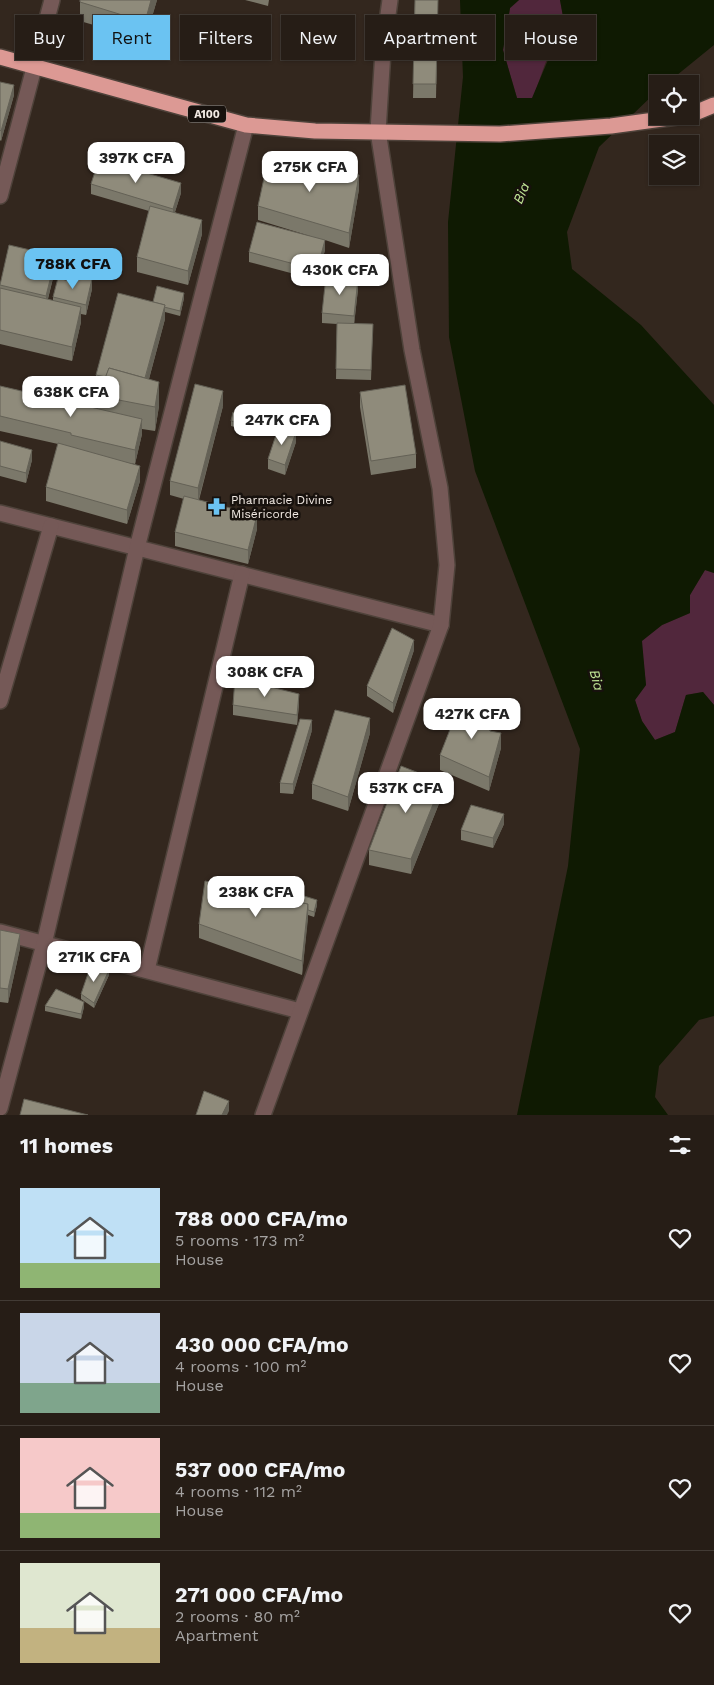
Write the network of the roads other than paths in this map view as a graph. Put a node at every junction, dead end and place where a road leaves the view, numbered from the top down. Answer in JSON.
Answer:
{"nodes":[{"id":1,"x":52,"y":0,"type":"edge"},
{"id":2,"x":390,"y":0,"type":"edge"},
{"id":3,"x":0,"y":58,"type":"edge"},
{"id":4,"x":33,"y":66,"type":"junction"},
{"id":5,"x":714,"y":106,"type":"edge"},
{"id":6,"x":699,"y":112,"type":"edge"},
{"id":7,"x":649,"y":121,"type":"edge"},
{"id":8,"x":246,"y":125,"type":"junction"},
{"id":9,"x":378,"y":131,"type":"junction"},
{"id":10,"x":0,"y":196,"type":"edge"},
{"id":11,"x":0,"y":513,"type":"edge"},
{"id":12,"x":51,"y":526,"type":"junction"},
{"id":13,"x":137,"y":548,"type":"junction"},
{"id":14,"x":242,"y":574,"type":"junction"},
{"id":15,"x":441,"y":624,"type":"junction"},
{"id":16,"x":0,"y":701,"type":"edge"},
{"id":17,"x":0,"y":932,"type":"edge"},
{"id":18,"x":44,"y":944,"type":"junction"},
{"id":19,"x":147,"y":970,"type":"junction"},
{"id":20,"x":300,"y":1012,"type":"junction"},
{"id":21,"x":0,"y":1108,"type":"edge"},
{"id":22,"x":263,"y":1115,"type":"edge"}],
"edges":[{"from":1,"to":4,"type":"street"},
{"from":2,"to":9,"type":"street"},
{"from":3,"to":4,"type":"highway","number":"A100"},
{"from":4,"to":8,"type":"highway","number":"A100"},
{"from":4,"to":10,"type":"street"},
{"from":5,"to":6,"type":"highway"},
{"from":7,"to":9,"type":"highway","number":"A100"},
{"from":8,"to":9,"type":"highway","number":"A100"},
{"from":8,"to":13,"type":"street"},
{"from":9,"to":15,"type":"street"},
{"from":11,"to":12,"type":"street"},
{"from":12,"to":13,"type":"street"},
{"from":12,"to":16,"type":"street"},
{"from":13,"to":14,"type":"street"},
{"from":13,"to":18,"type":"street"},
{"from":14,"to":15,"type":"street"},
{"from":14,"to":19,"type":"street"},
{"from":15,"to":20,"type":"street"},
{"from":17,"to":18,"type":"street"},
{"from":18,"to":19,"type":"street"},
{"from":18,"to":21,"type":"street"},
{"from":19,"to":20,"type":"street"},
{"from":20,"to":22,"type":"street"}]}
